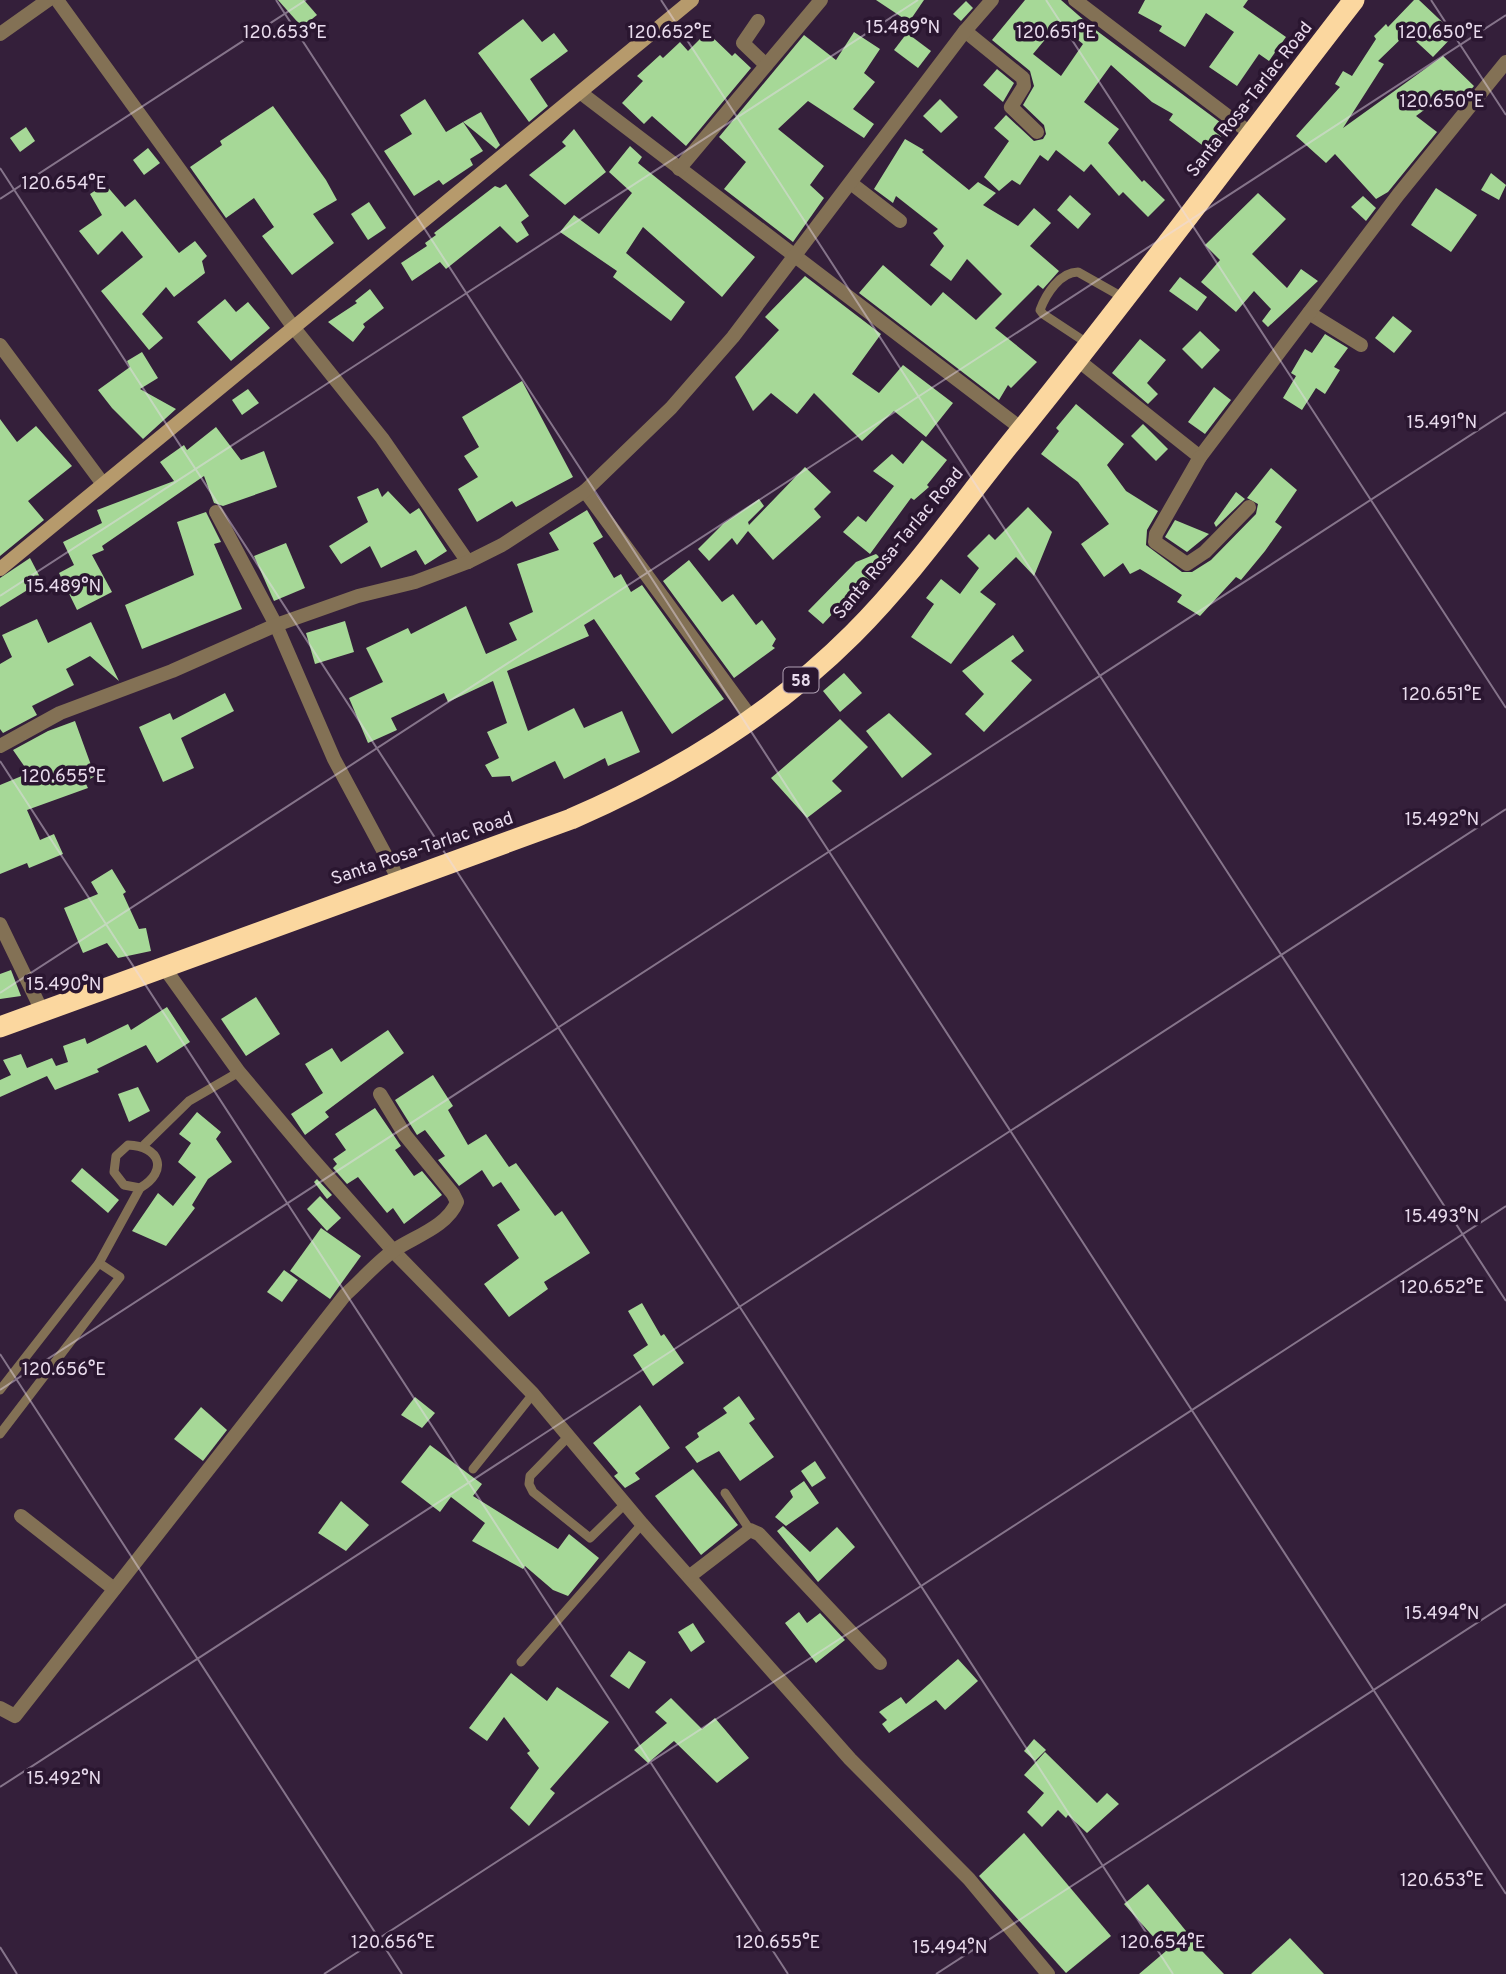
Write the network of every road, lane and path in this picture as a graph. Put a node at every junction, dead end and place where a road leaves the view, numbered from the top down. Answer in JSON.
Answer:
{"nodes":[{"id":1,"x":48,"y":0,"type":"edge"},
{"id":2,"x":57,"y":0,"type":"edge"},
{"id":3,"x":692,"y":0,"type":"edge"},
{"id":4,"x":821,"y":0,"type":"edge"},
{"id":5,"x":992,"y":0,"type":"edge"},
{"id":6,"x":1075,"y":0,"type":"edge"},
{"id":7,"x":1354,"y":0,"type":"edge"},
{"id":8,"x":758,"y":21,"type":"dead end"},
{"id":9,"x":965,"y":31,"type":"junction"},
{"id":10,"x":0,"y":34,"type":"edge"},
{"id":11,"x":1506,"y":62,"type":"edge"},
{"id":12,"x":766,"y":65,"type":"junction"},
{"id":13,"x":581,"y":93,"type":"junction"},
{"id":14,"x":1037,"y":132,"type":"dead end"},
{"id":15,"x":1251,"y":133,"type":"junction"},
{"id":16,"x":679,"y":169,"type":"junction"},
{"id":17,"x":852,"y":184,"type":"junction"},
{"id":18,"x":900,"y":221,"type":"dead end"},
{"id":19,"x":795,"y":257,"type":"junction"},
{"id":20,"x":1125,"y":299,"type":"junction"},
{"id":21,"x":1309,"y":313,"type":"junction"},
{"id":22,"x":294,"y":328,"type":"junction"},
{"id":23,"x":0,"y":345,"type":"edge"},
{"id":24,"x":1361,"y":345,"type":"dead end"},
{"id":25,"x":1085,"y":353,"type":"junction"},
{"id":26,"x":1022,"y":429,"type":"junction"},
{"id":27,"x":1200,"y":457,"type":"junction"},
{"id":28,"x":103,"y":484,"type":"junction"},
{"id":29,"x":585,"y":491,"type":"junction"},
{"id":30,"x":1249,"y":507,"type":"dead end"},
{"id":31,"x":216,"y":513,"type":"dead end"},
{"id":32,"x":468,"y":562,"type":"junction"},
{"id":33,"x":0,"y":569,"type":"edge"},
{"id":34,"x":276,"y":625,"type":"junction"},
{"id":35,"x":752,"y":719,"type":"junction"},
{"id":36,"x":0,"y":746,"type":"edge"},
{"id":37,"x":399,"y":880,"type":"junction"},
{"id":38,"x":0,"y":923,"type":"edge"},
{"id":39,"x":163,"y":966,"type":"junction"},
{"id":40,"x":41,"y":1011,"type":"junction"},
{"id":41,"x":0,"y":1027,"type":"edge"},
{"id":42,"x":239,"y":1072,"type":"junction"},
{"id":43,"x":380,"y":1094,"type":"dead end"},
{"id":44,"x":144,"y":1146,"type":"junction"},
{"id":45,"x":140,"y":1188,"type":"junction"},
{"id":46,"x":394,"y":1251,"type":"junction"},
{"id":47,"x":99,"y":1263,"type":"junction"},
{"id":48,"x":0,"y":1390,"type":"edge"},
{"id":49,"x":534,"y":1394,"type":"junction"},
{"id":50,"x":0,"y":1434,"type":"edge"},
{"id":51,"x":568,"y":1437,"type":"junction"},
{"id":52,"x":473,"y":1469,"type":"dead end"},
{"id":53,"x":725,"y":1493,"type":"dead end"},
{"id":54,"x":625,"y":1504,"type":"junction"},
{"id":55,"x":21,"y":1516,"type":"dead end"},
{"id":56,"x":642,"y":1524,"type":"junction"},
{"id":57,"x":750,"y":1530,"type":"junction"},
{"id":58,"x":690,"y":1576,"type":"junction"},
{"id":59,"x":114,"y":1589,"type":"junction"},
{"id":60,"x":521,"y":1662,"type":"dead end"},
{"id":61,"x":880,"y":1663,"type":"dead end"},
{"id":62,"x":0,"y":1708,"type":"edge"},
{"id":63,"x":1048,"y":1974,"type":"edge"}],
"edges":[{"from":1,"to":10,"type":"street"},
{"from":2,"to":22,"type":"street"},
{"from":3,"to":13,"type":"street"},
{"from":4,"to":12,"type":"street"},
{"from":5,"to":9,"type":"street"},
{"from":6,"to":15,"type":"street"},
{"from":7,"to":15,"type":"highway","name":"Santa Rosa-Tarlac Road","number":"58"},
{"from":8,"to":12,"type":"street"},
{"from":9,"to":14,"type":"street"},
{"from":9,"to":17,"type":"street"},
{"from":11,"to":21,"type":"street"},
{"from":12,"to":16,"type":"street"},
{"from":13,"to":16,"type":"street"},
{"from":13,"to":22,"type":"street"},
{"from":15,"to":20,"type":"highway","name":"Santa Rosa-Tarlac Road","number":"58"},
{"from":16,"to":19,"type":"street"},
{"from":17,"to":18,"type":"street"},
{"from":17,"to":19,"type":"street"},
{"from":19,"to":26,"type":"street"},
{"from":19,"to":29,"type":"street"},
{"from":20,"to":25,"type":"highway","name":"Santa Rosa-Tarlac Road","number":"58"},
{"from":20,"to":25,"type":"lane"},
{"from":21,"to":24,"type":"street"},
{"from":21,"to":27,"type":"street"},
{"from":22,"to":28,"type":"street"},
{"from":22,"to":32,"type":"street"},
{"from":23,"to":28,"type":"street"},
{"from":25,"to":26,"type":"highway","name":"Santa Rosa-Tarlac Road","number":"58"},
{"from":25,"to":27,"type":"street"},
{"from":26,"to":35,"type":"highway","name":"Santa Rosa-Tarlac Road","number":"58"},
{"from":27,"to":30,"type":"street"},
{"from":28,"to":33,"type":"street"},
{"from":29,"to":32,"type":"street"},
{"from":29,"to":35,"type":"street"},
{"from":31,"to":34,"type":"street"},
{"from":32,"to":34,"type":"street"},
{"from":34,"to":36,"type":"street"},
{"from":34,"to":37,"type":"street"},
{"from":35,"to":37,"type":"highway","name":"Santa Rosa-Tarlac Road","number":"58"},
{"from":37,"to":39,"type":"highway","name":"Santa Rosa-Tarlac Road","number":"58"},
{"from":38,"to":40,"type":"street"},
{"from":39,"to":40,"type":"highway","name":"Santa Rosa-Tarlac Road","number":"58"},
{"from":39,"to":42,"type":"street"},
{"from":40,"to":41,"type":"highway","name":"Santa Rosa-Tarlac Road","number":"58"},
{"from":42,"to":44,"type":"lane"},
{"from":42,"to":46,"type":"street"},
{"from":43,"to":46,"type":"street"},
{"from":44,"to":45,"type":"lane"},
{"from":44,"to":45,"type":"lane"},
{"from":45,"to":47,"type":"lane"},
{"from":46,"to":49,"type":"street"},
{"from":46,"to":59,"type":"street"},
{"from":47,"to":48,"type":"lane"},
{"from":47,"to":50,"type":"lane"},
{"from":49,"to":51,"type":"street"},
{"from":49,"to":52,"type":"lane"},
{"from":51,"to":54,"type":"street"},
{"from":51,"to":54,"type":"lane"},
{"from":53,"to":57,"type":"lane"},
{"from":54,"to":56,"type":"street"},
{"from":55,"to":59,"type":"street"},
{"from":56,"to":58,"type":"street"},
{"from":56,"to":60,"type":"lane"},
{"from":57,"to":58,"type":"street"},
{"from":57,"to":61,"type":"street"},
{"from":58,"to":63,"type":"street"},
{"from":59,"to":62,"type":"street"}]}
